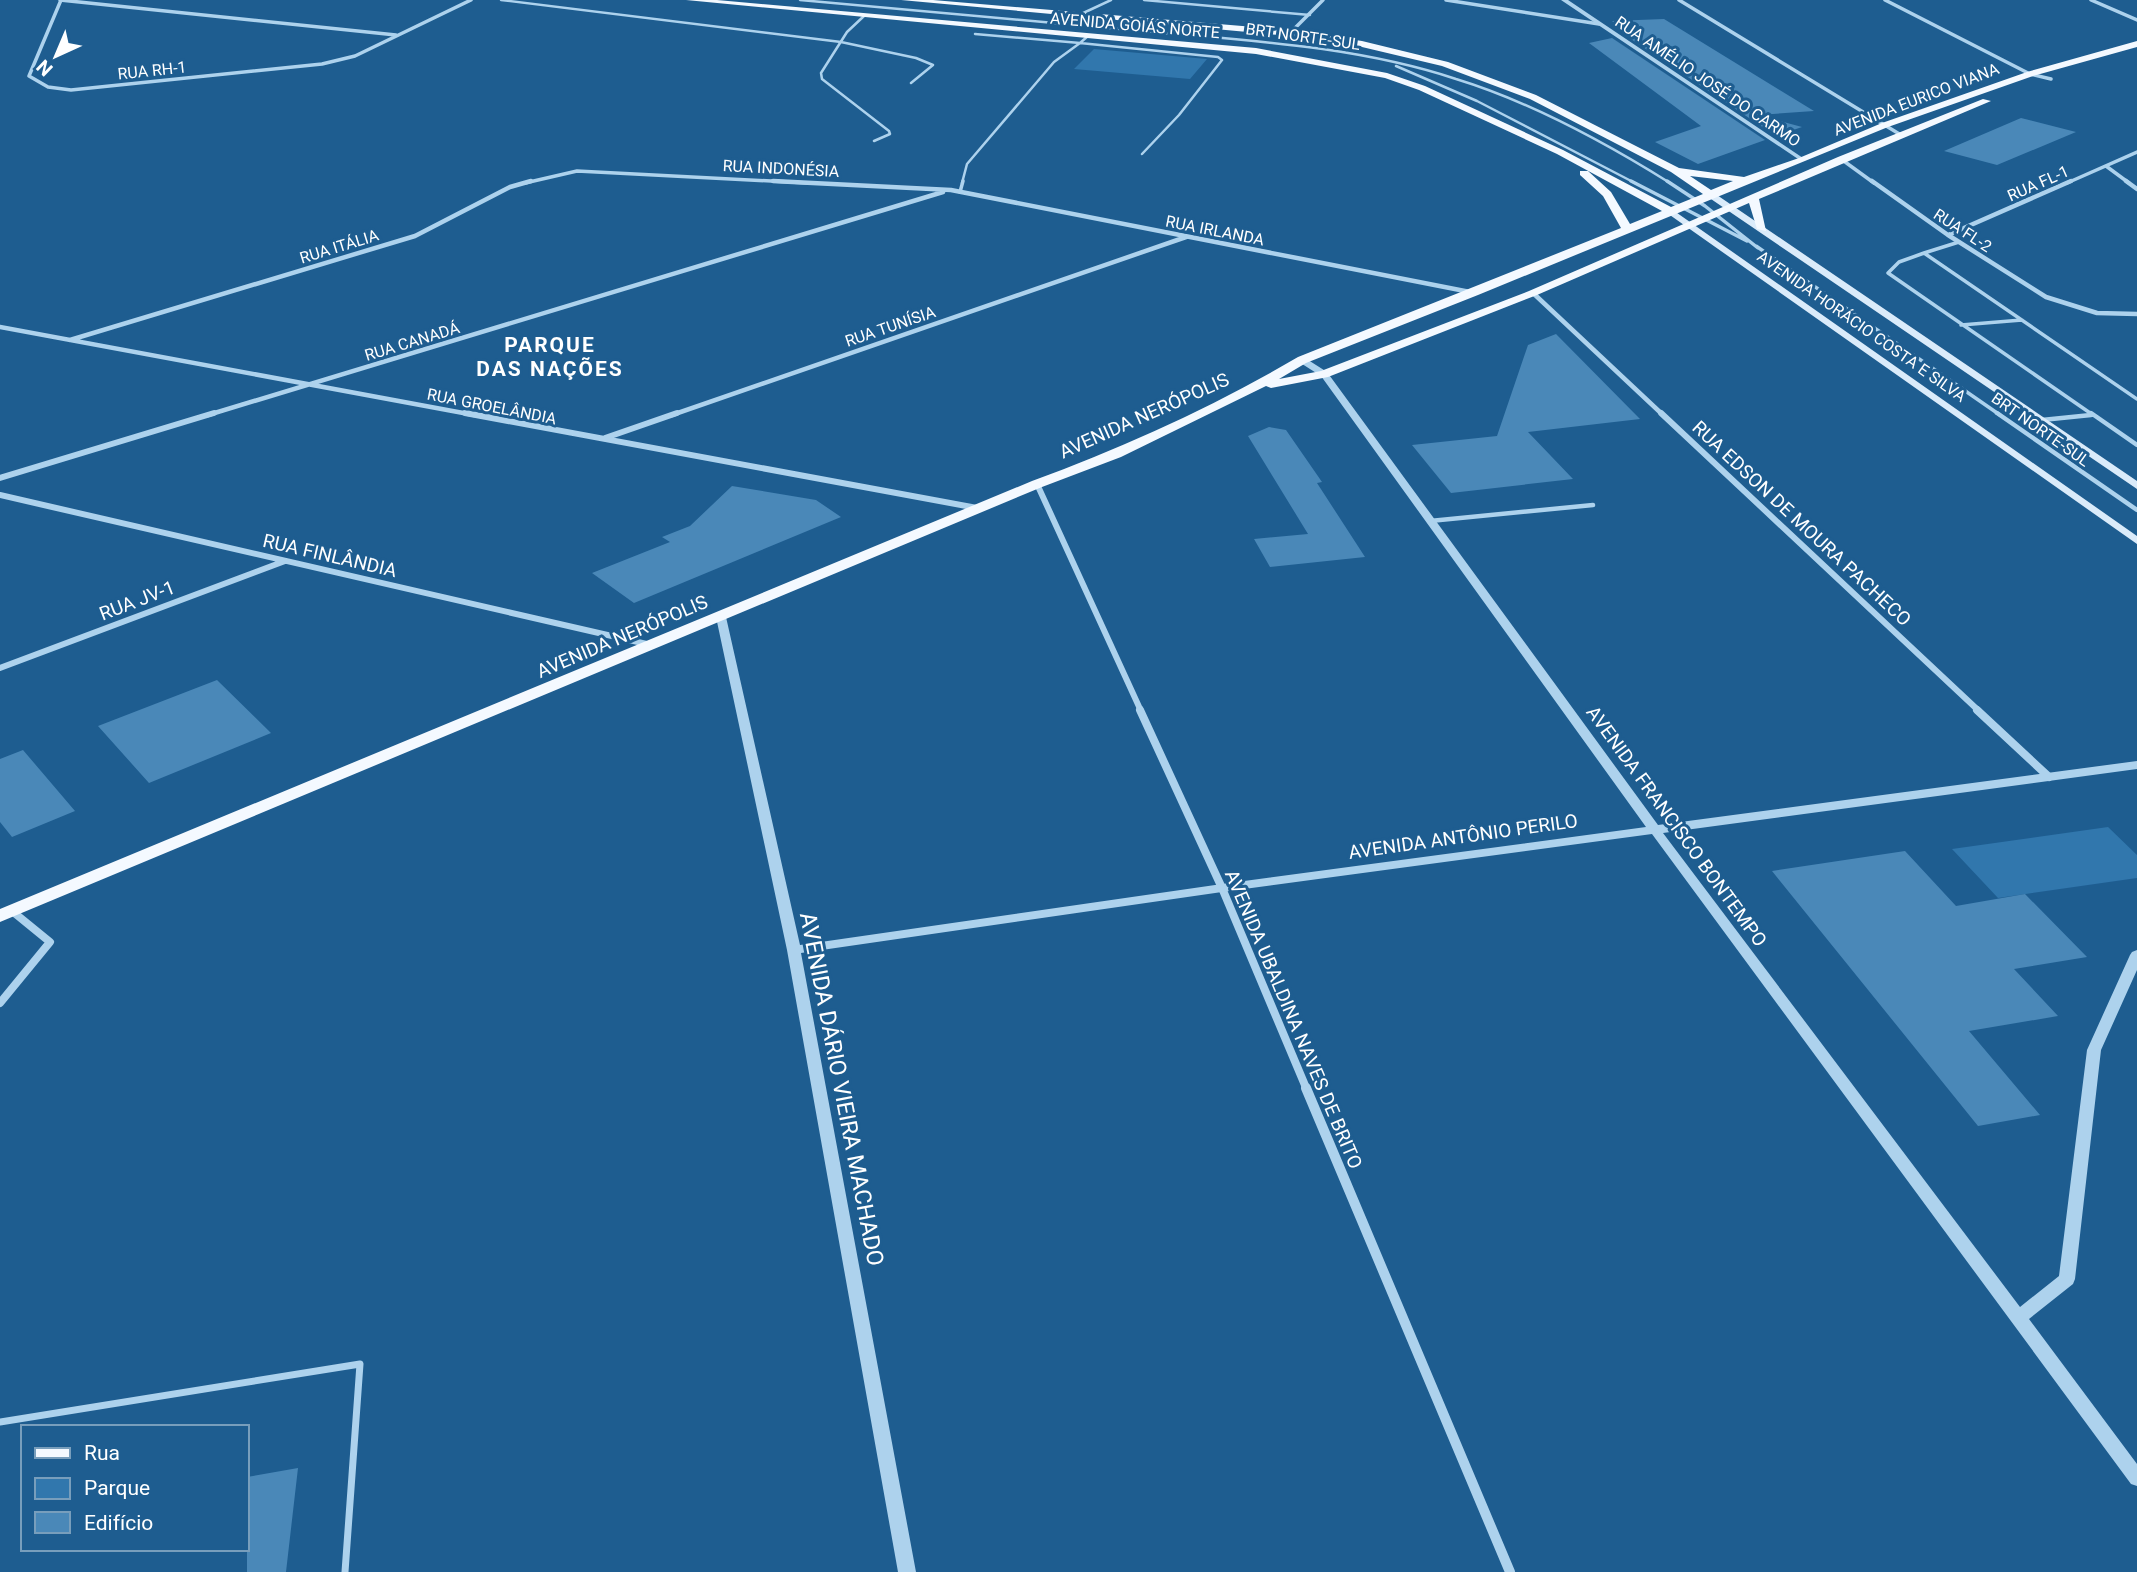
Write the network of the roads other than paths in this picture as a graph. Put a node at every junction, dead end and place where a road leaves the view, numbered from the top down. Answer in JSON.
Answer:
{"nodes":[{"id":1,"x":61,"y":0,"type":"edge"},
{"id":2,"x":471,"y":0,"type":"edge"},
{"id":3,"x":501,"y":0,"type":"edge"},
{"id":4,"x":690,"y":0,"type":"edge"},
{"id":5,"x":800,"y":0,"type":"edge"},
{"id":6,"x":907,"y":0,"type":"edge"},
{"id":7,"x":1111,"y":0,"type":"edge"},
{"id":8,"x":1144,"y":0,"type":"edge"},
{"id":9,"x":1323,"y":0,"type":"edge"},
{"id":10,"x":1446,"y":0,"type":"edge"},
{"id":11,"x":1564,"y":0,"type":"edge"},
{"id":12,"x":1679,"y":0,"type":"edge"},
{"id":13,"x":1885,"y":0,"type":"edge"},
{"id":14,"x":2091,"y":0,"type":"edge"},
{"id":15,"x":1079,"y":15,"type":"junction"},
{"id":16,"x":1310,"y":15,"type":"junction"},
{"id":17,"x":864,"y":16,"type":"junction"},
{"id":18,"x":2137,"y":20,"type":"edge"},
{"id":19,"x":1599,"y":24,"type":"junction"},
{"id":20,"x":1290,"y":33,"type":"junction"},
{"id":21,"x":975,"y":34,"type":"dead end"},
{"id":22,"x":397,"y":35,"type":"junction"},
{"id":23,"x":1084,"y":39,"type":"junction"},
{"id":24,"x":841,"y":42,"type":"junction"},
{"id":25,"x":2137,"y":44,"type":"edge"},
{"id":26,"x":1383,"y":61,"type":"junction"},
{"id":27,"x":2088,"y":69,"type":"dead end"},
{"id":28,"x":2030,"y":74,"type":"junction"},
{"id":29,"x":2052,"y":79,"type":"junction"},
{"id":30,"x":911,"y":83,"type":"dead end"},
{"id":31,"x":2028,"y":87,"type":"dead end"},
{"id":32,"x":2016,"y":91,"type":"dead end"},
{"id":33,"x":1885,"y":125,"type":"junction"},
{"id":34,"x":1901,"y":135,"type":"junction"},
{"id":35,"x":874,"y":141,"type":"dead end"},
{"id":36,"x":1560,"y":152,"type":"junction"},
{"id":37,"x":2137,"y":152,"type":"edge"},
{"id":38,"x":1142,"y":154,"type":"dead end"},
{"id":39,"x":1840,"y":159,"type":"junction"},
{"id":40,"x":1803,"y":160,"type":"junction"},
{"id":41,"x":2106,"y":166,"type":"junction"},
{"id":42,"x":1675,"y":170,"type":"junction"},
{"id":43,"x":611,"y":171,"type":"joint"},
{"id":44,"x":1745,"y":180,"type":"junction"},
{"id":45,"x":2137,"y":189,"type":"edge"},
{"id":46,"x":951,"y":190,"type":"junction"},
{"id":47,"x":960,"y":192,"type":"junction"},
{"id":48,"x":1711,"y":195,"type":"junction"},
{"id":49,"x":1753,"y":197,"type":"junction"},
{"id":50,"x":1696,"y":201,"type":"junction"},
{"id":51,"x":1730,"y":208,"type":"junction"},
{"id":52,"x":1675,"y":209,"type":"junction"},
{"id":53,"x":1710,"y":216,"type":"junction"},
{"id":54,"x":1691,"y":225,"type":"junction"},
{"id":55,"x":1762,"y":229,"type":"junction"},
{"id":56,"x":1628,"y":230,"type":"junction"},
{"id":57,"x":1948,"y":235,"type":"junction"},
{"id":58,"x":1186,"y":237,"type":"junction"},
{"id":59,"x":1959,"y":242,"type":"junction"},
{"id":60,"x":1758,"y":248,"type":"junction"},
{"id":61,"x":1924,"y":253,"type":"junction"},
{"id":62,"x":1474,"y":293,"type":"junction"},
{"id":63,"x":1533,"y":293,"type":"junction"},
{"id":64,"x":2137,"y":314,"type":"edge"},
{"id":65,"x":2022,"y":320,"type":"junction"},
{"id":66,"x":1961,"y":325,"type":"junction"},
{"id":67,"x":0,"y":327,"type":"edge"},
{"id":68,"x":71,"y":340,"type":"junction"},
{"id":69,"x":1302,"y":360,"type":"junction"},
{"id":70,"x":1324,"y":374,"type":"junction"},
{"id":71,"x":310,"y":384,"type":"junction"},
{"id":72,"x":1258,"y":386,"type":"junction"},
{"id":73,"x":2137,"y":399,"type":"edge"},
{"id":74,"x":2091,"y":415,"type":"junction"},
{"id":75,"x":2040,"y":420,"type":"junction"},
{"id":76,"x":602,"y":439,"type":"junction"},
{"id":77,"x":2137,"y":445,"type":"edge"},
{"id":78,"x":0,"y":478,"type":"edge"},
{"id":79,"x":1037,"y":484,"type":"junction"},
{"id":80,"x":2137,"y":486,"type":"edge"},
{"id":81,"x":0,"y":495,"type":"edge"},
{"id":82,"x":1593,"y":505,"type":"dead end"},
{"id":83,"x":980,"y":509,"type":"junction"},
{"id":84,"x":2137,"y":510,"type":"edge"},
{"id":85,"x":1430,"y":521,"type":"junction"},
{"id":86,"x":2137,"y":541,"type":"edge"},
{"id":87,"x":286,"y":561,"type":"junction"},
{"id":88,"x":721,"y":617,"type":"junction"},
{"id":89,"x":654,"y":646,"type":"junction"},
{"id":90,"x":0,"y":668,"type":"edge"},
{"id":91,"x":2137,"y":765,"type":"edge"},
{"id":92,"x":2049,"y":777,"type":"junction"},
{"id":93,"x":1655,"y":830,"type":"junction"},
{"id":94,"x":1222,"y":888,"type":"junction"},
{"id":95,"x":6,"y":914,"type":"edge"},
{"id":96,"x":794,"y":950,"type":"junction"},
{"id":97,"x":2137,"y":955,"type":"edge"},
{"id":98,"x":0,"y":1003,"type":"edge"},
{"id":99,"x":2019,"y":1318,"type":"junction"},
{"id":100,"x":0,"y":1422,"type":"edge"},
{"id":101,"x":2137,"y":1478,"type":"edge"},
{"id":102,"x":345,"y":1572,"type":"edge"},
{"id":103,"x":907,"y":1572,"type":"edge"},
{"id":104,"x":1510,"y":1572,"type":"edge"}],
"edges":[{"from":1,"to":22,"type":"street"},
{"from":1,"to":22,"type":"street","name":"RUA RH-1"},
{"from":2,"to":22,"type":"street"},
{"from":3,"to":24,"type":"lane"},
{"from":4,"to":17,"type":"main road","name":"AVENIDA GOIÁS NORTE"},
{"from":5,"to":26,"type":"lane","name":"BRT NORTE-SUL"},
{"from":6,"to":15,"type":"main road","name":"AVENIDA GOIÁS NORTE"},
{"from":7,"to":15,"type":"lane"},
{"from":8,"to":16,"type":"lane"},
{"from":9,"to":16,"type":"street"},
{"from":10,"to":19,"type":"street"},
{"from":11,"to":19,"type":"street","name":"RUA AMÉLIO JOSÉ DO CARMO"},
{"from":12,"to":33,"type":"street"},
{"from":13,"to":28,"type":"street"},
{"from":14,"to":18,"type":"street"},
{"from":15,"to":20,"type":"main road","name":"AVENIDA GOIÁS NORTE"},
{"from":16,"to":20,"type":"street"},
{"from":17,"to":23,"type":"main road","name":"AVENIDA GOIÁS NORTE"},
{"from":17,"to":24,"type":"lane"},
{"from":19,"to":40,"type":"street","name":"RUA AMÉLIO JOSÉ DO CARMO"},
{"from":20,"to":42,"type":"main road","name":"AVENIDA GOIÁS NORTE"},
{"from":21,"to":23,"type":"lane"},
{"from":23,"to":36,"type":"main road","name":"AVENIDA GOIÁS NORTE"},
{"from":23,"to":38,"type":"lane"},
{"from":23,"to":47,"type":"lane"},
{"from":24,"to":30,"type":"lane"},
{"from":24,"to":35,"type":"lane"},
{"from":25,"to":28,"type":"main road","name":"AVENIDA EURICO VIANA"},
{"from":26,"to":50,"type":"lane"},
{"from":26,"to":52,"type":"lane"},
{"from":27,"to":29,"type":"main road","name":"AVENIDA EURICO VIANA"},
{"from":28,"to":29,"type":"street"},
{"from":28,"to":33,"type":"main road","name":"AVENIDA EURICO VIANA"},
{"from":29,"to":31,"type":"main road","name":"AVENIDA EURICO VIANA"},
{"from":32,"to":34,"type":"main road","name":"AVENIDA EURICO VIANA"},
{"from":33,"to":34,"type":"street"},
{"from":33,"to":40,"type":"main road","name":"AVENIDA EURICO VIANA"},
{"from":34,"to":39,"type":"main road","name":"AVENIDA EURICO VIANA"},
{"from":36,"to":52,"type":"main road","name":"AVENIDA HORÁCIO COSTA E SILVA"},
{"from":36,"to":56,"type":"main road"},
{"from":37,"to":41,"type":"street","name":"RUA FL-1"},
{"from":39,"to":49,"type":"main road","name":"AVENIDA EURICO VIANA"},
{"from":39,"to":57,"type":"street","name":"RUA FL-2"},
{"from":40,"to":44,"type":"main road","name":"AVENIDA EURICO VIANA"},
{"from":41,"to":45,"type":"street"},
{"from":41,"to":57,"type":"street","name":"RUA FL-1"},
{"from":42,"to":44,"type":"main road"},
{"from":42,"to":48,"type":"main road","name":"AVENIDA HORÁCIO COSTA E SILVA"},
{"from":43,"to":46,"type":"street","name":"RUA INDONÉSIA"},
{"from":43,"to":68,"type":"street","name":"RUA ITÁLIA"},
{"from":44,"to":48,"type":"main road","name":"AVENIDA EURICO VIANA"},
{"from":46,"to":47,"type":"street","name":"RUA IRLANDA"},
{"from":46,"to":71,"type":"street","name":"RUA CANADÁ"},
{"from":47,"to":58,"type":"street","name":"RUA IRLANDA"},
{"from":48,"to":50,"type":"main road","name":"AVENIDA NERÓPOLIS"},
{"from":48,"to":51,"type":"main road","name":"AVENIDA HORÁCIO COSTA E SILVA"},
{"from":49,"to":51,"type":"main road","name":"AVENIDA EURICO VIANA"},
{"from":49,"to":55,"type":"main road"},
{"from":50,"to":52,"type":"main road","name":"AVENIDA NERÓPOLIS"},
{"from":50,"to":53,"type":"lane"},
{"from":51,"to":53,"type":"main road","name":"AVENIDA NERÓPOLIS"},
{"from":51,"to":55,"type":"main road","name":"AVENIDA HORÁCIO COSTA E SILVA"},
{"from":52,"to":53,"type":"lane"},
{"from":52,"to":54,"type":"main road","name":"AVENIDA HORÁCIO COSTA E SILVA"},
{"from":52,"to":56,"type":"main road","name":"AVENIDA NERÓPOLIS"},
{"from":53,"to":54,"type":"main road","name":"AVENIDA NERÓPOLIS"},
{"from":53,"to":60,"type":"lane"},
{"from":53,"to":60,"type":"lane"},
{"from":54,"to":63,"type":"main road","name":"AVENIDA NERÓPOLIS"},
{"from":54,"to":86,"type":"main road","name":"AVENIDA HORÁCIO COSTA E SILVA"},
{"from":55,"to":75,"type":"main road","name":"AVENIDA HORÁCIO COSTA E SILVA"},
{"from":56,"to":62,"type":"main road","name":"AVENIDA NERÓPOLIS"},
{"from":57,"to":59,"type":"street","name":"RUA FL-2"},
{"from":58,"to":62,"type":"street","name":"RUA IRLANDA"},
{"from":58,"to":76,"type":"street","name":"RUA TUNÍSIA"},
{"from":59,"to":61,"type":"lane"},
{"from":59,"to":64,"type":"street","name":"RUA FL-2"},
{"from":60,"to":84,"type":"lane","name":"BRT NORTE-SUL"},
{"from":61,"to":65,"type":"lane"},
{"from":61,"to":66,"type":"lane"},
{"from":62,"to":69,"type":"main road","name":"AVENIDA NERÓPOLIS"},
{"from":63,"to":70,"type":"main road","name":"AVENIDA NERÓPOLIS"},
{"from":63,"to":92,"type":"street","name":"RUA EDSON DE MOURA PACHECO"},
{"from":65,"to":66,"type":"lane"},
{"from":65,"to":73,"type":"lane"},
{"from":66,"to":74,"type":"lane"},
{"from":67,"to":68,"type":"street","name":"RUA GROELÂNDIA"},
{"from":68,"to":71,"type":"street","name":"RUA GROELÂNDIA"},
{"from":69,"to":70,"type":"street","name":"AVENIDA FRANCISCO BONTEMPO"},
{"from":69,"to":72,"type":"main road","name":"AVENIDA NERÓPOLIS"},
{"from":70,"to":72,"type":"main road","name":"AVENIDA NERÓPOLIS"},
{"from":70,"to":85,"type":"street","name":"AVENIDA FRANCISCO BONTEMPO"},
{"from":71,"to":76,"type":"street","name":"RUA GROELÂNDIA"},
{"from":71,"to":78,"type":"street","name":"RUA CANADÁ"},
{"from":72,"to":79,"type":"main road","name":"AVENIDA NERÓPOLIS"},
{"from":74,"to":75,"type":"lane"},
{"from":74,"to":77,"type":"lane"},
{"from":75,"to":80,"type":"main road","name":"AVENIDA HORÁCIO COSTA E SILVA"},
{"from":76,"to":83,"type":"street","name":"RUA GROELÂNDIA"},
{"from":79,"to":83,"type":"main road","name":"AVENIDA NERÓPOLIS"},
{"from":79,"to":94,"type":"street","name":"AVENIDA UBALDINA NAVES DE BRITO"},
{"from":81,"to":87,"type":"street","name":"RUA FINLÂNDIA"},
{"from":82,"to":85,"type":"lane"},
{"from":83,"to":88,"type":"main road","name":"AVENIDA NERÓPOLIS"},
{"from":85,"to":93,"type":"street","name":"AVENIDA FRANCISCO BONTEMPO"},
{"from":87,"to":89,"type":"street","name":"RUA FINLÂNDIA"},
{"from":87,"to":90,"type":"street","name":"RUA JV-1"},
{"from":88,"to":89,"type":"main road","name":"AVENIDA NERÓPOLIS"},
{"from":88,"to":96,"type":"street","name":"AVENIDA DÁRIO VIEIRA MACHADO"},
{"from":89,"to":95,"type":"main road","name":"AVENIDA NERÓPOLIS"},
{"from":91,"to":92,"type":"street","name":"AVENIDA ANTÔNIO PERILO"},
{"from":92,"to":93,"type":"street","name":"AVENIDA ANTÔNIO PERILO"},
{"from":93,"to":94,"type":"street","name":"AVENIDA ANTÔNIO PERILO"},
{"from":93,"to":99,"type":"street","name":"AVENIDA FRANCISCO BONTEMPO"},
{"from":94,"to":96,"type":"street","name":"AVENIDA ANTÔNIO PERILO"},
{"from":94,"to":104,"type":"street","name":"AVENIDA UBALDINA NAVES DE BRITO"},
{"from":95,"to":98,"type":"street"},
{"from":96,"to":103,"type":"street","name":"AVENIDA DÁRIO VIEIRA MACHADO"},
{"from":97,"to":99,"type":"street"},
{"from":99,"to":101,"type":"street","name":"AVENIDA FRANCISCO BONTEMPO"},
{"from":100,"to":102,"type":"lane"}]}
